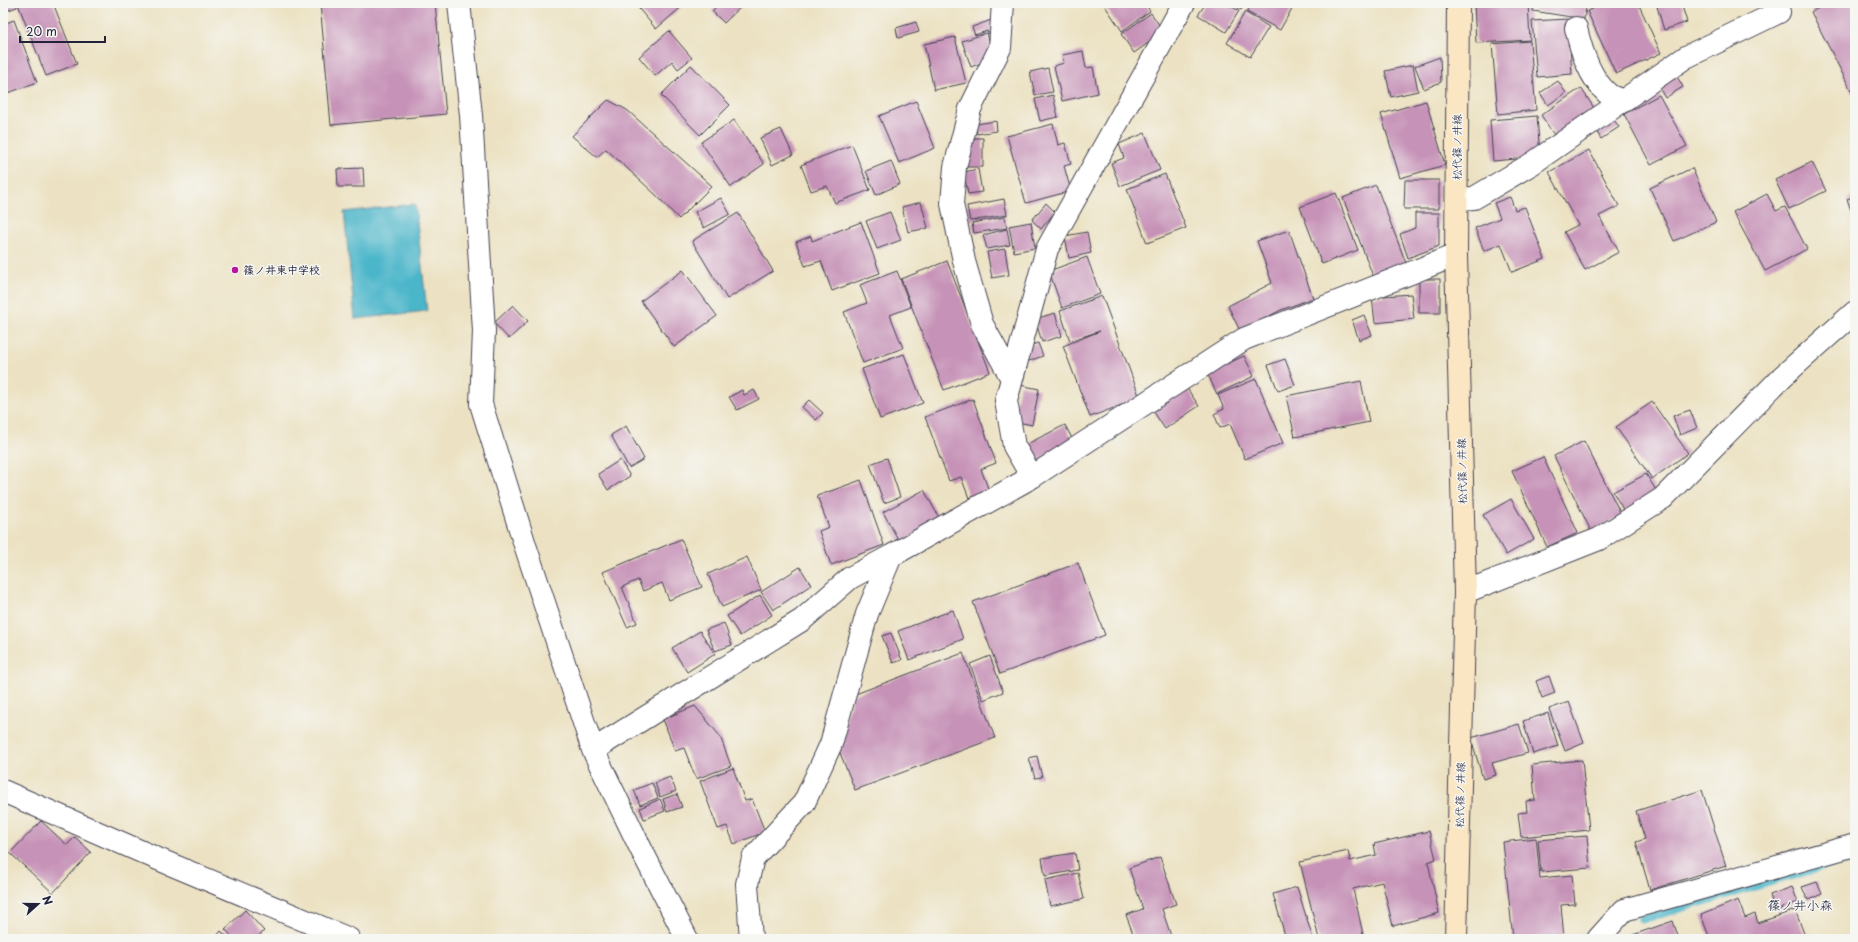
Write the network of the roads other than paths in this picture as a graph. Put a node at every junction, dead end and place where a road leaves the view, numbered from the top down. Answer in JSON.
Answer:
{"nodes":[{"id":1,"x":459,"y":3,"type":"edge"},
{"id":2,"x":1003,"y":3,"type":"edge"},
{"id":3,"x":1184,"y":3,"type":"edge"},
{"id":4,"x":1458,"y":3,"type":"edge"},
{"id":5,"x":1779,"y":12,"type":"dead end"},
{"id":6,"x":1576,"y":28,"type":"dead end"},
{"id":7,"x":1624,"y":101,"type":"junction"},
{"id":8,"x":1457,"y":199,"type":"junction"},
{"id":9,"x":1456,"y":255,"type":"junction"},
{"id":10,"x":1855,"y":312,"type":"edge"},
{"id":11,"x":1011,"y":377,"type":"junction"},
{"id":12,"x":1032,"y":477,"type":"junction"},
{"id":13,"x":891,"y":556,"type":"junction"},
{"id":14,"x":1465,"y":592,"type":"junction"},
{"id":15,"x":593,"y":750,"type":"junction"},
{"id":16,"x":3,"y":791,"type":"edge"},
{"id":17,"x":1855,"y":845,"type":"edge"},
{"id":18,"x":349,"y":939,"type":"edge"},
{"id":19,"x":687,"y":939,"type":"edge"},
{"id":20,"x":751,"y":939,"type":"edge"},
{"id":21,"x":1456,"y":939,"type":"edge"},
{"id":22,"x":1598,"y":939,"type":"edge"}],
"edges":[{"from":1,"to":15,"type":"street"},
{"from":2,"to":11,"type":"street"},
{"from":3,"to":11,"type":"street"},
{"from":4,"to":8,"type":"main road","name":"松代篠ノ井線"},
{"from":5,"to":7,"type":"street"},
{"from":6,"to":7,"type":"street"},
{"from":7,"to":8,"type":"street"},
{"from":8,"to":9,"type":"main road","name":"松代篠ノ井線"},
{"from":9,"to":12,"type":"street"},
{"from":9,"to":14,"type":"main road","name":"松代篠ノ井線"},
{"from":10,"to":14,"type":"street"},
{"from":11,"to":12,"type":"street"},
{"from":12,"to":13,"type":"street"},
{"from":13,"to":15,"type":"street"},
{"from":13,"to":20,"type":"street"},
{"from":14,"to":21,"type":"main road","name":"松代篠ノ井線"},
{"from":15,"to":19,"type":"street"},
{"from":16,"to":18,"type":"street"},
{"from":17,"to":22,"type":"street"}]}
